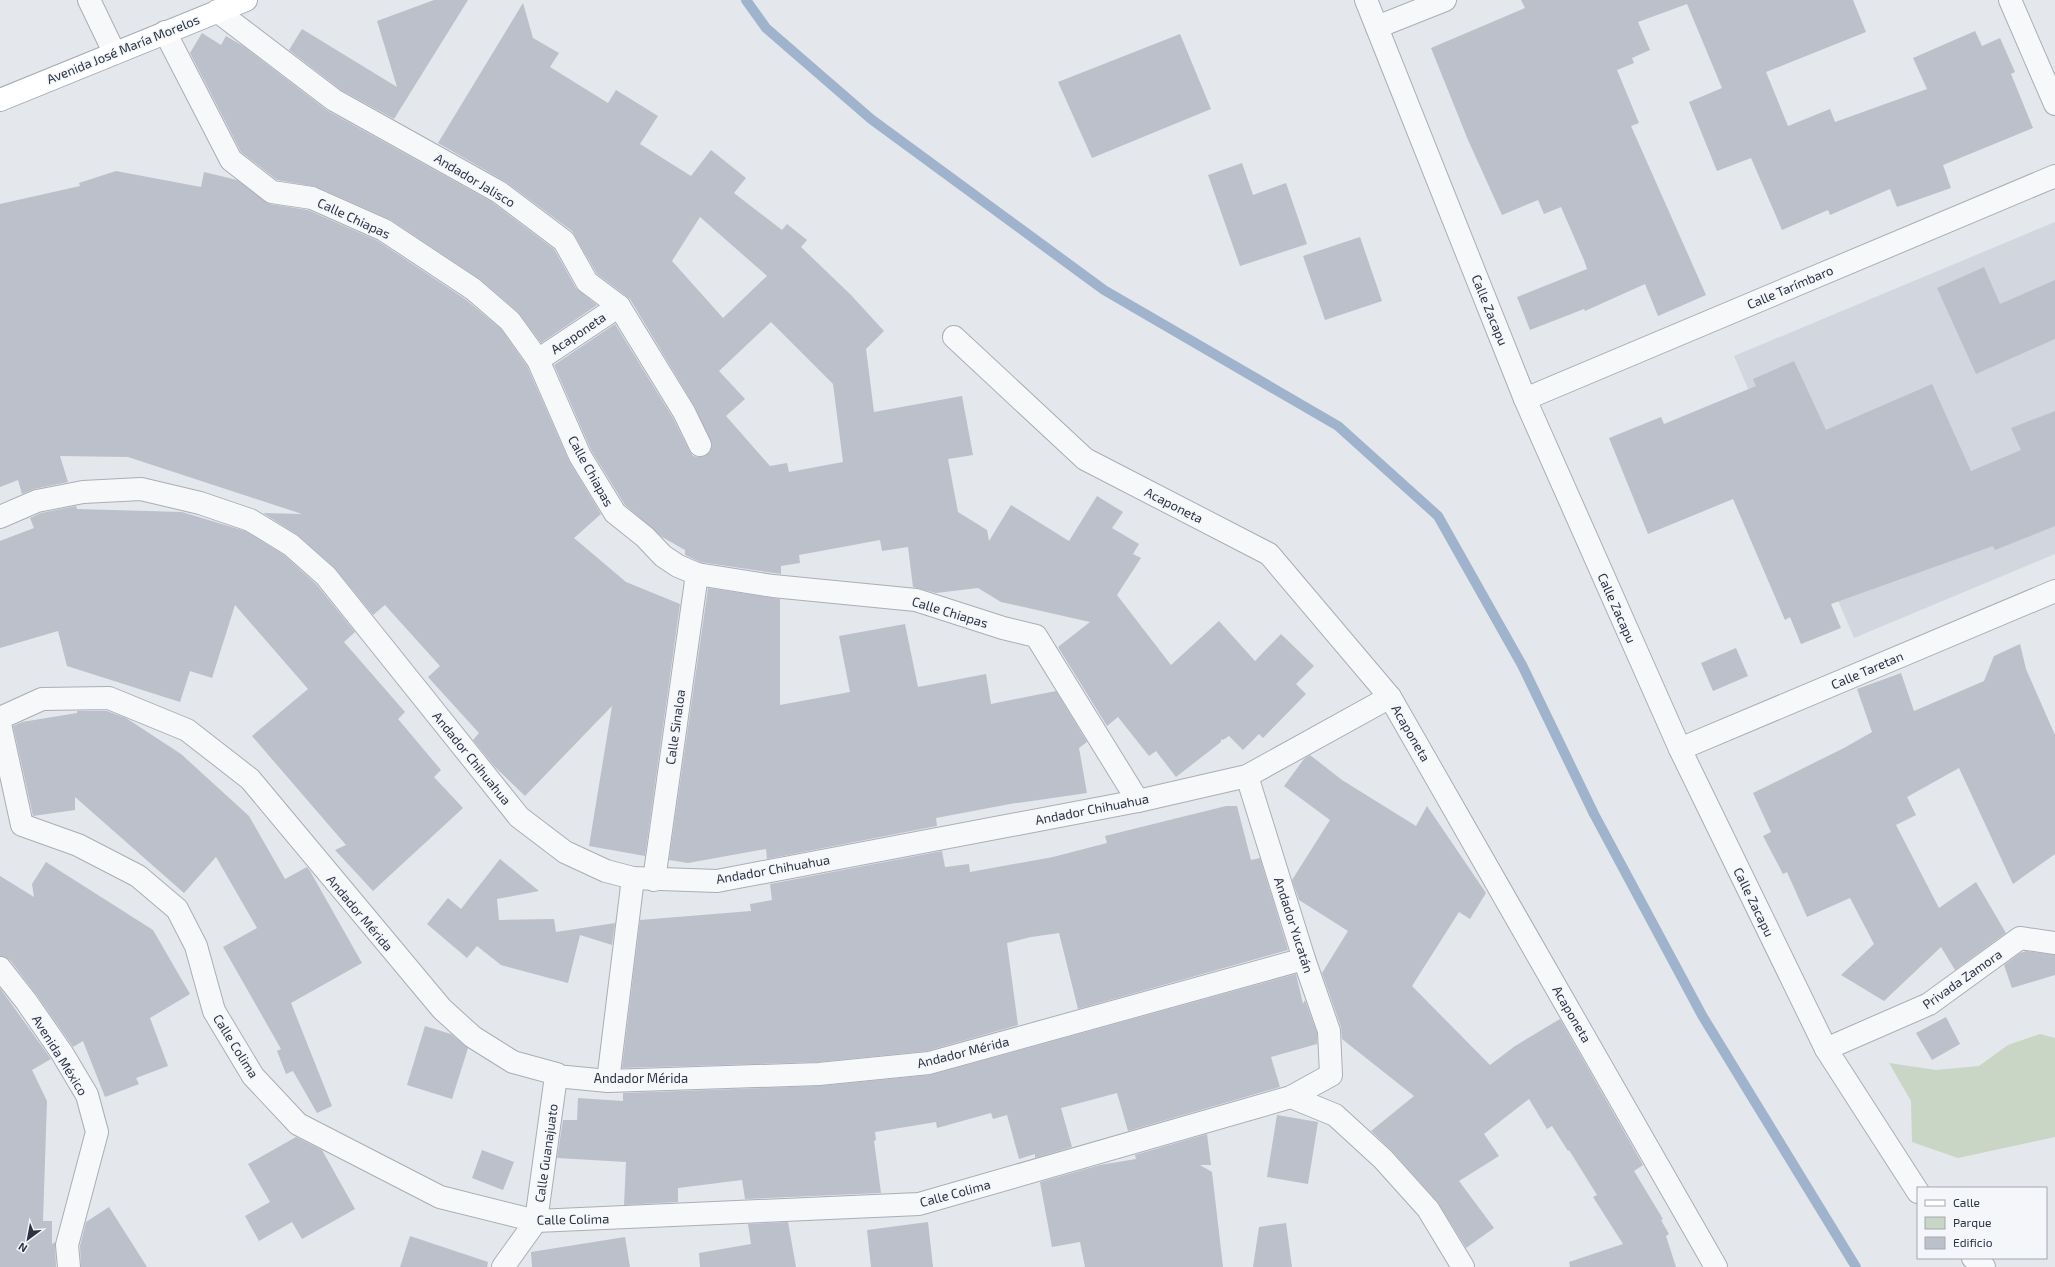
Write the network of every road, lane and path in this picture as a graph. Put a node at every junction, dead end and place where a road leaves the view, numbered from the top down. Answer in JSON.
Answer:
{"nodes":[{"id":1,"x":89,"y":0,"type":"edge"},
{"id":2,"x":246,"y":0,"type":"edge"},
{"id":3,"x":1366,"y":0,"type":"edge"},
{"id":4,"x":1445,"y":0,"type":"edge"},
{"id":5,"x":2010,"y":0,"type":"edge"},
{"id":6,"x":217,"y":11,"type":"junction"},
{"id":7,"x":1377,"y":27,"type":"junction"},
{"id":8,"x":165,"y":32,"type":"junction"},
{"id":9,"x":114,"y":52,"type":"junction"},
{"id":10,"x":0,"y":100,"type":"edge"},
{"id":11,"x":2055,"y":104,"type":"edge"},
{"id":12,"x":2055,"y":176,"type":"edge"},
{"id":13,"x":619,"y":306,"type":"junction"},
{"id":14,"x":954,"y":337,"type":"dead end"},
{"id":15,"x":538,"y":360,"type":"junction"},
{"id":16,"x":1525,"y":399,"type":"junction"},
{"id":17,"x":700,"y":445,"type":"dead end"},
{"id":18,"x":0,"y":517,"type":"edge"},
{"id":19,"x":697,"y":574,"type":"junction"},
{"id":20,"x":2055,"y":591,"type":"edge"},
{"id":21,"x":1390,"y":697,"type":"junction"},
{"id":22,"x":0,"y":718,"type":"edge"},
{"id":23,"x":0,"y":724,"type":"edge"},
{"id":24,"x":1680,"y":749,"type":"junction"},
{"id":25,"x":1247,"y":776,"type":"junction"},
{"id":26,"x":1138,"y":801,"type":"junction"},
{"id":27,"x":644,"y":879,"type":"junction"},
{"id":28,"x":2055,"y":943,"type":"edge"},
{"id":29,"x":1304,"y":959,"type":"junction"},
{"id":30,"x":0,"y":968,"type":"edge"},
{"id":31,"x":1826,"y":1049,"type":"junction"},
{"id":32,"x":1331,"y":1075,"type":"joint"},
{"id":33,"x":556,"y":1076,"type":"junction"},
{"id":34,"x":608,"y":1081,"type":"junction"},
{"id":35,"x":1291,"y":1097,"type":"junction"},
{"id":36,"x":1917,"y":1190,"type":"edge"},
{"id":37,"x":536,"y":1221,"type":"junction"},
{"id":38,"x":1974,"y":1259,"type":"edge"},
{"id":39,"x":69,"y":1267,"type":"edge"},
{"id":40,"x":502,"y":1267,"type":"edge"},
{"id":41,"x":1463,"y":1267,"type":"edge"},
{"id":42,"x":1716,"y":1267,"type":"edge"},
{"id":43,"x":1984,"y":1267,"type":"edge"}],
"edges":[{"from":1,"to":9,"type":"street"},
{"from":2,"to":6,"type":"main road","name":"Avenida José María Morelos"},
{"from":3,"to":7,"type":"street","name":"Calle Zacapu"},
{"from":4,"to":7,"type":"street"},
{"from":5,"to":11,"type":"street"},
{"from":6,"to":8,"type":"main road","name":"Avenida José María Morelos"},
{"from":6,"to":13,"type":"street","name":"Andador Jalisco"},
{"from":7,"to":16,"type":"street","name":"Calle Zacapu"},
{"from":8,"to":9,"type":"main road","name":"Avenida José María Morelos"},
{"from":8,"to":15,"type":"street","name":"Calle Chiapas"},
{"from":9,"to":10,"type":"main road","name":"Avenida José María Morelos"},
{"from":12,"to":16,"type":"street","name":"Calle Tarímbaro"},
{"from":13,"to":15,"type":"street","name":"Acaponeta"},
{"from":13,"to":17,"type":"street","name":"Andador Jalisco"},
{"from":14,"to":21,"type":"street","name":"Acaponeta"},
{"from":15,"to":19,"type":"street","name":"Calle Chiapas"},
{"from":16,"to":24,"type":"street","name":"Calle Zacapu"},
{"from":18,"to":27,"type":"street","name":"Andador Chihuahua"},
{"from":19,"to":26,"type":"street","name":"Calle Chiapas"},
{"from":19,"to":27,"type":"street","name":"Calle Sinaloa"},
{"from":20,"to":24,"type":"street","name":"Calle Taretan"},
{"from":21,"to":25,"type":"street","name":"Andador Chihuahua"},
{"from":21,"to":42,"type":"street","name":"Acaponeta"},
{"from":22,"to":33,"type":"street","name":"Andador Mérida"},
{"from":23,"to":37,"type":"street","name":"Calle Colima"},
{"from":24,"to":31,"type":"street","name":"Calle Zacapu"},
{"from":25,"to":26,"type":"street","name":"Andador Chihuahua"},
{"from":25,"to":29,"type":"street","name":"Andador Yucatán"},
{"from":26,"to":27,"type":"street","name":"Andador Chihuahua"},
{"from":27,"to":34,"type":"street","name":"Calle Sinaloa"},
{"from":28,"to":31,"type":"street","name":"Privada Zamora"},
{"from":29,"to":32,"type":"street","name":"Andador Yucatán"},
{"from":29,"to":34,"type":"street","name":"Andador Mérida"},
{"from":30,"to":39,"type":"street","name":"Avenida México"},
{"from":31,"to":36,"type":"street","name":"Calle Zacapu"},
{"from":32,"to":35,"type":"street","name":"Calle Colima"},
{"from":33,"to":34,"type":"street","name":"Andador Mérida"},
{"from":33,"to":37,"type":"street","name":"Calle Guanajuato"},
{"from":35,"to":37,"type":"street","name":"Calle Colima"},
{"from":35,"to":41,"type":"street"},
{"from":37,"to":40,"type":"street","name":"Calle Guanajuato"},
{"from":38,"to":43,"type":"street"}]}
